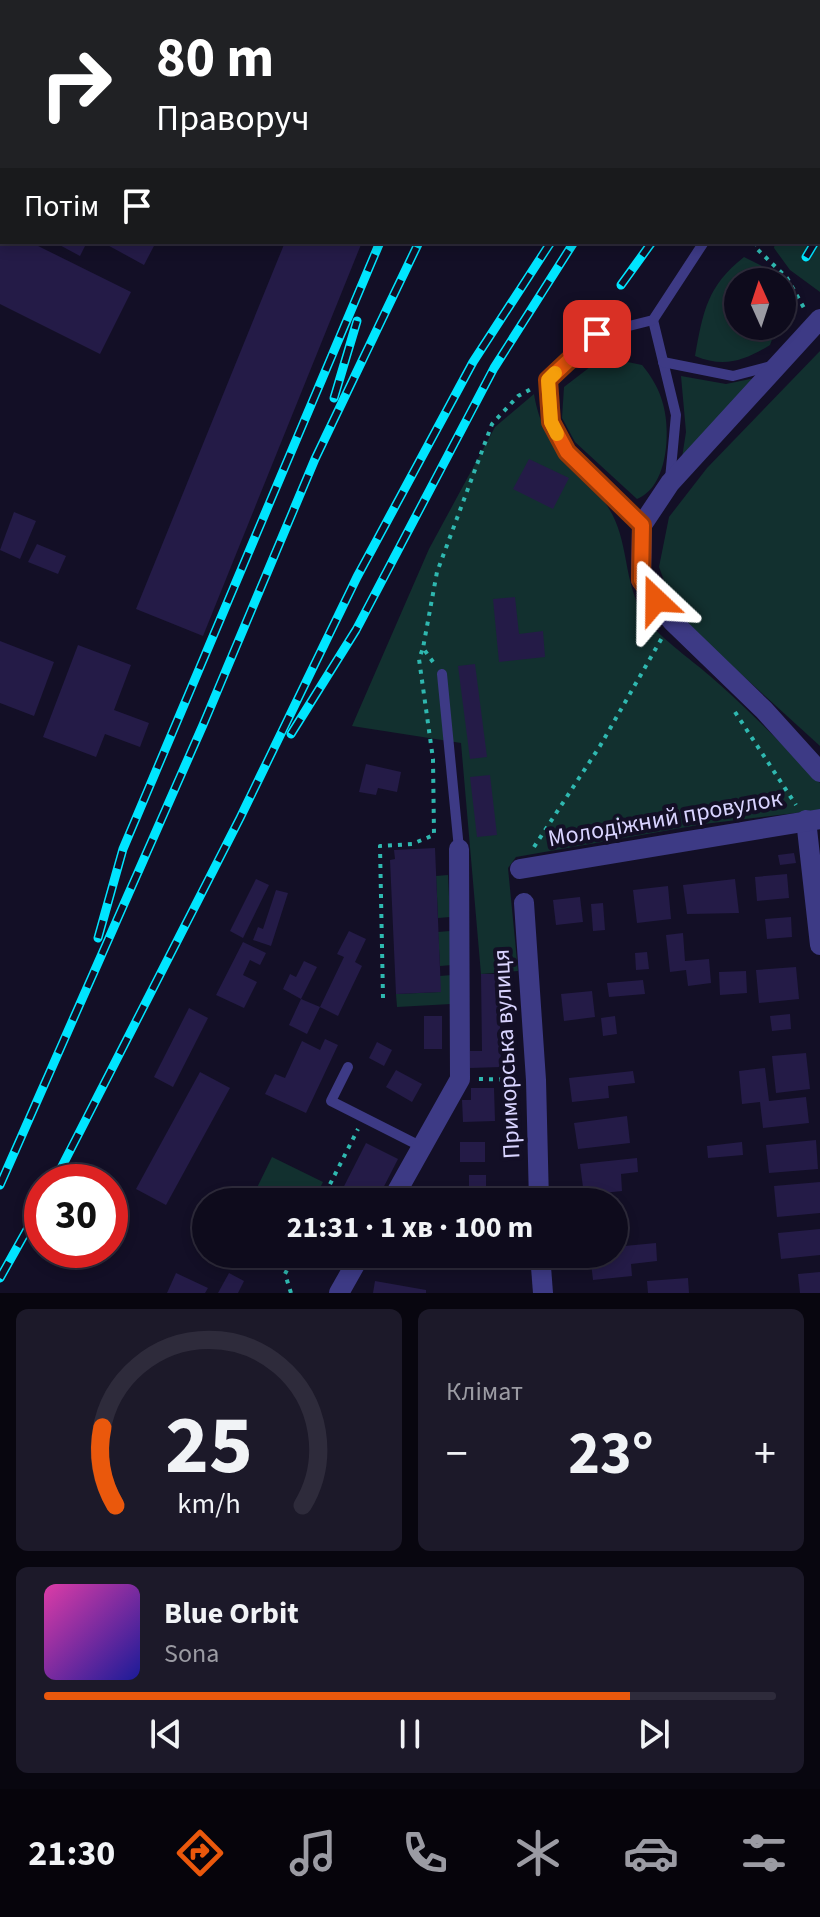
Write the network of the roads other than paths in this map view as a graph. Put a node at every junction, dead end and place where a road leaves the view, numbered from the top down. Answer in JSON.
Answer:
{"nodes":[{"id":1,"x":703,"y":244,"type":"edge"},
{"id":2,"x":653,"y":320,"type":"junction"},
{"id":3,"x":817,"y":321,"type":"edge"},
{"id":4,"x":663,"y":362,"type":"junction"},
{"id":5,"x":777,"y":365,"type":"junction"},
{"id":6,"x":670,"y":483,"type":"junction"},
{"id":7,"x":642,"y":525,"type":"junction"},
{"id":8,"x":442,"y":674,"type":"road end"},
{"id":9,"x":820,"y":772,"type":"edge"},
{"id":10,"x":813,"y":820,"type":"edge"},
{"id":11,"x":459,"y":849,"type":"joint"},
{"id":12,"x":520,"y":869,"type":"road end"},
{"id":13,"x":524,"y":903,"type":"dead end"},
{"id":14,"x":820,"y":945,"type":"edge"},
{"id":15,"x":348,"y":1067,"type":"dead end"},
{"id":16,"x":422,"y":1147,"type":"junction"},
{"id":17,"x":399,"y":1188,"type":"edge"},
{"id":18,"x":539,"y":1188,"type":"edge"},
{"id":19,"x":353,"y":1268,"type":"edge"},
{"id":20,"x":541,"y":1268,"type":"edge"},
{"id":21,"x":339,"y":1293,"type":"edge"},
{"id":22,"x":543,"y":1293,"type":"edge"}],
"edges":[{"from":1,"to":2,"type":"lane"},
{"from":2,"to":4,"type":"lane"},
{"from":2,"to":7,"type":"lane"},
{"from":3,"to":5,"type":"street"},
{"from":4,"to":5,"type":"lane"},
{"from":4,"to":6,"type":"lane"},
{"from":5,"to":6,"type":"street"},
{"from":6,"to":7,"type":"street"},
{"from":7,"to":9,"type":"street"},
{"from":8,"to":11,"type":"lane"},
{"from":10,"to":12,"type":"street","name":"Молодіжний провулок"},
{"from":10,"to":14,"type":"street"},
{"from":11,"to":16,"type":"street"},
{"from":13,"to":18,"type":"street","name":"Приморська вулиця"},
{"from":15,"to":16,"type":"lane"},
{"from":16,"to":17,"type":"street"},
{"from":19,"to":21,"type":"street"},
{"from":20,"to":22,"type":"street"}]}
